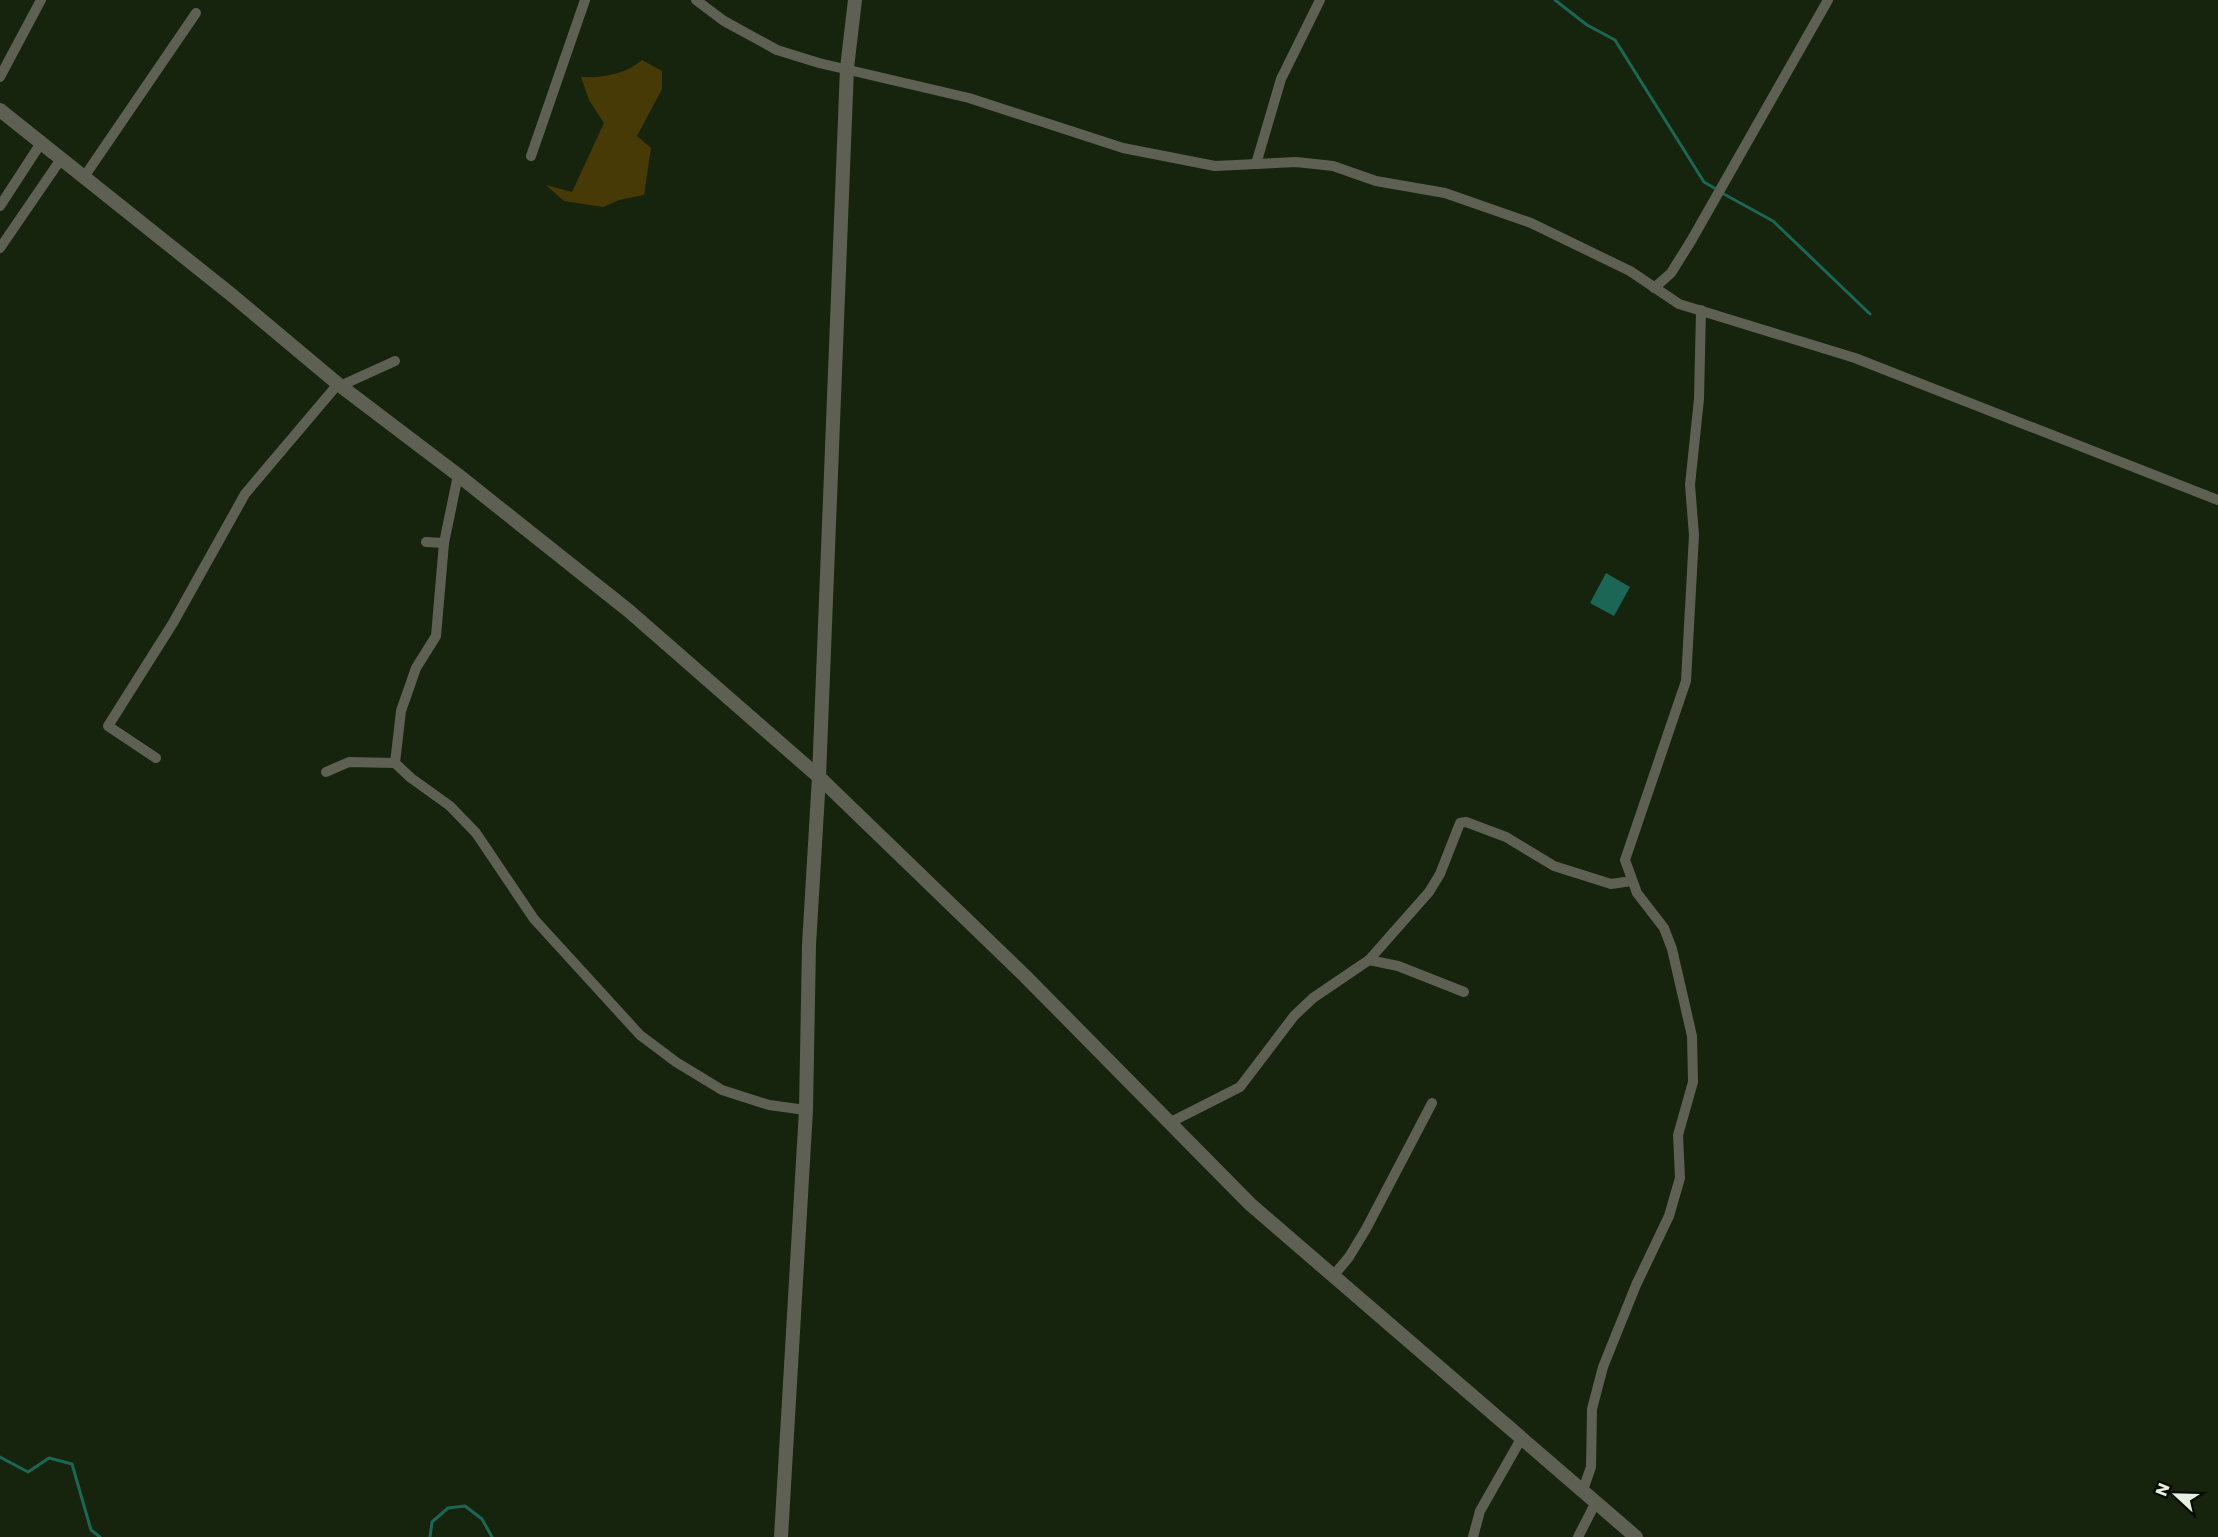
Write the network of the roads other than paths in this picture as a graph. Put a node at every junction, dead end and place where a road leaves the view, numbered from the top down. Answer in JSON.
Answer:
{"nodes":[{"id":1,"x":41,"y":0,"type":"edge"},
{"id":2,"x":585,"y":0,"type":"edge"},
{"id":3,"x":696,"y":0,"type":"edge"},
{"id":4,"x":855,"y":0,"type":"edge"},
{"id":5,"x":1320,"y":0,"type":"edge"},
{"id":6,"x":1828,"y":0,"type":"edge"},
{"id":7,"x":196,"y":13,"type":"dead end"},
{"id":8,"x":847,"y":68,"type":"junction"},
{"id":9,"x":0,"y":77,"type":"edge"},
{"id":10,"x":0,"y":110,"type":"edge"},
{"id":11,"x":41,"y":143,"type":"junction"},
{"id":12,"x":531,"y":156,"type":"dead end"},
{"id":13,"x":61,"y":159,"type":"junction"},
{"id":14,"x":1256,"y":164,"type":"junction"},
{"id":15,"x":84,"y":177,"type":"junction"},
{"id":16,"x":0,"y":206,"type":"edge"},
{"id":17,"x":0,"y":248,"type":"edge"},
{"id":18,"x":1654,"y":288,"type":"junction"},
{"id":19,"x":1701,"y":310,"type":"junction"},
{"id":20,"x":395,"y":361,"type":"dead end"},
{"id":21,"x":339,"y":385,"type":"junction"},
{"id":22,"x":458,"y":475,"type":"junction"},
{"id":23,"x":2218,"y":500,"type":"edge"},
{"id":24,"x":426,"y":542,"type":"dead end"},
{"id":25,"x":444,"y":543,"type":"junction"},
{"id":26,"x":156,"y":758,"type":"dead end"},
{"id":27,"x":396,"y":763,"type":"junction"},
{"id":28,"x":326,"y":772,"type":"dead end"},
{"id":29,"x":819,"y":777,"type":"junction"},
{"id":30,"x":1632,"y":881,"type":"junction"},
{"id":31,"x":1369,"y":960,"type":"junction"},
{"id":32,"x":1464,"y":992,"type":"dead end"},
{"id":33,"x":1432,"y":1103,"type":"dead end"},
{"id":34,"x":806,"y":1110,"type":"junction"},
{"id":35,"x":1169,"y":1123,"type":"junction"},
{"id":36,"x":1334,"y":1275,"type":"junction"},
{"id":37,"x":1521,"y":1439,"type":"junction"},
{"id":38,"x":1583,"y":1490,"type":"junction"},
{"id":39,"x":1596,"y":1502,"type":"junction"},
{"id":40,"x":781,"y":1537,"type":"edge"},
{"id":41,"x":1473,"y":1537,"type":"edge"},
{"id":42,"x":1578,"y":1537,"type":"edge"},
{"id":43,"x":1636,"y":1537,"type":"edge"}],
"edges":[{"from":1,"to":9,"type":"street"},
{"from":2,"to":12,"type":"street"},
{"from":3,"to":8,"type":"street"},
{"from":4,"to":8,"type":"street"},
{"from":5,"to":14,"type":"street"},
{"from":6,"to":18,"type":"street"},
{"from":7,"to":15,"type":"street"},
{"from":8,"to":14,"type":"street"},
{"from":8,"to":29,"type":"street"},
{"from":10,"to":11,"type":"street"},
{"from":11,"to":13,"type":"street"},
{"from":11,"to":16,"type":"street"},
{"from":13,"to":15,"type":"street"},
{"from":13,"to":17,"type":"street"},
{"from":14,"to":18,"type":"street"},
{"from":15,"to":21,"type":"street"},
{"from":18,"to":19,"type":"street"},
{"from":19,"to":23,"type":"street"},
{"from":19,"to":30,"type":"street"},
{"from":20,"to":21,"type":"street"},
{"from":21,"to":22,"type":"street"},
{"from":21,"to":26,"type":"street"},
{"from":22,"to":25,"type":"street"},
{"from":22,"to":29,"type":"street"},
{"from":24,"to":25,"type":"street"},
{"from":25,"to":27,"type":"street"},
{"from":27,"to":28,"type":"street"},
{"from":27,"to":34,"type":"street"},
{"from":29,"to":34,"type":"street"},
{"from":29,"to":35,"type":"street"},
{"from":30,"to":31,"type":"street"},
{"from":30,"to":38,"type":"street"},
{"from":31,"to":32,"type":"street"},
{"from":31,"to":35,"type":"street"},
{"from":33,"to":36,"type":"street"},
{"from":34,"to":40,"type":"street"},
{"from":35,"to":36,"type":"street"},
{"from":36,"to":37,"type":"street"},
{"from":37,"to":38,"type":"street"},
{"from":37,"to":41,"type":"street"},
{"from":38,"to":39,"type":"street"},
{"from":39,"to":42,"type":"street"},
{"from":39,"to":43,"type":"street"}]}
